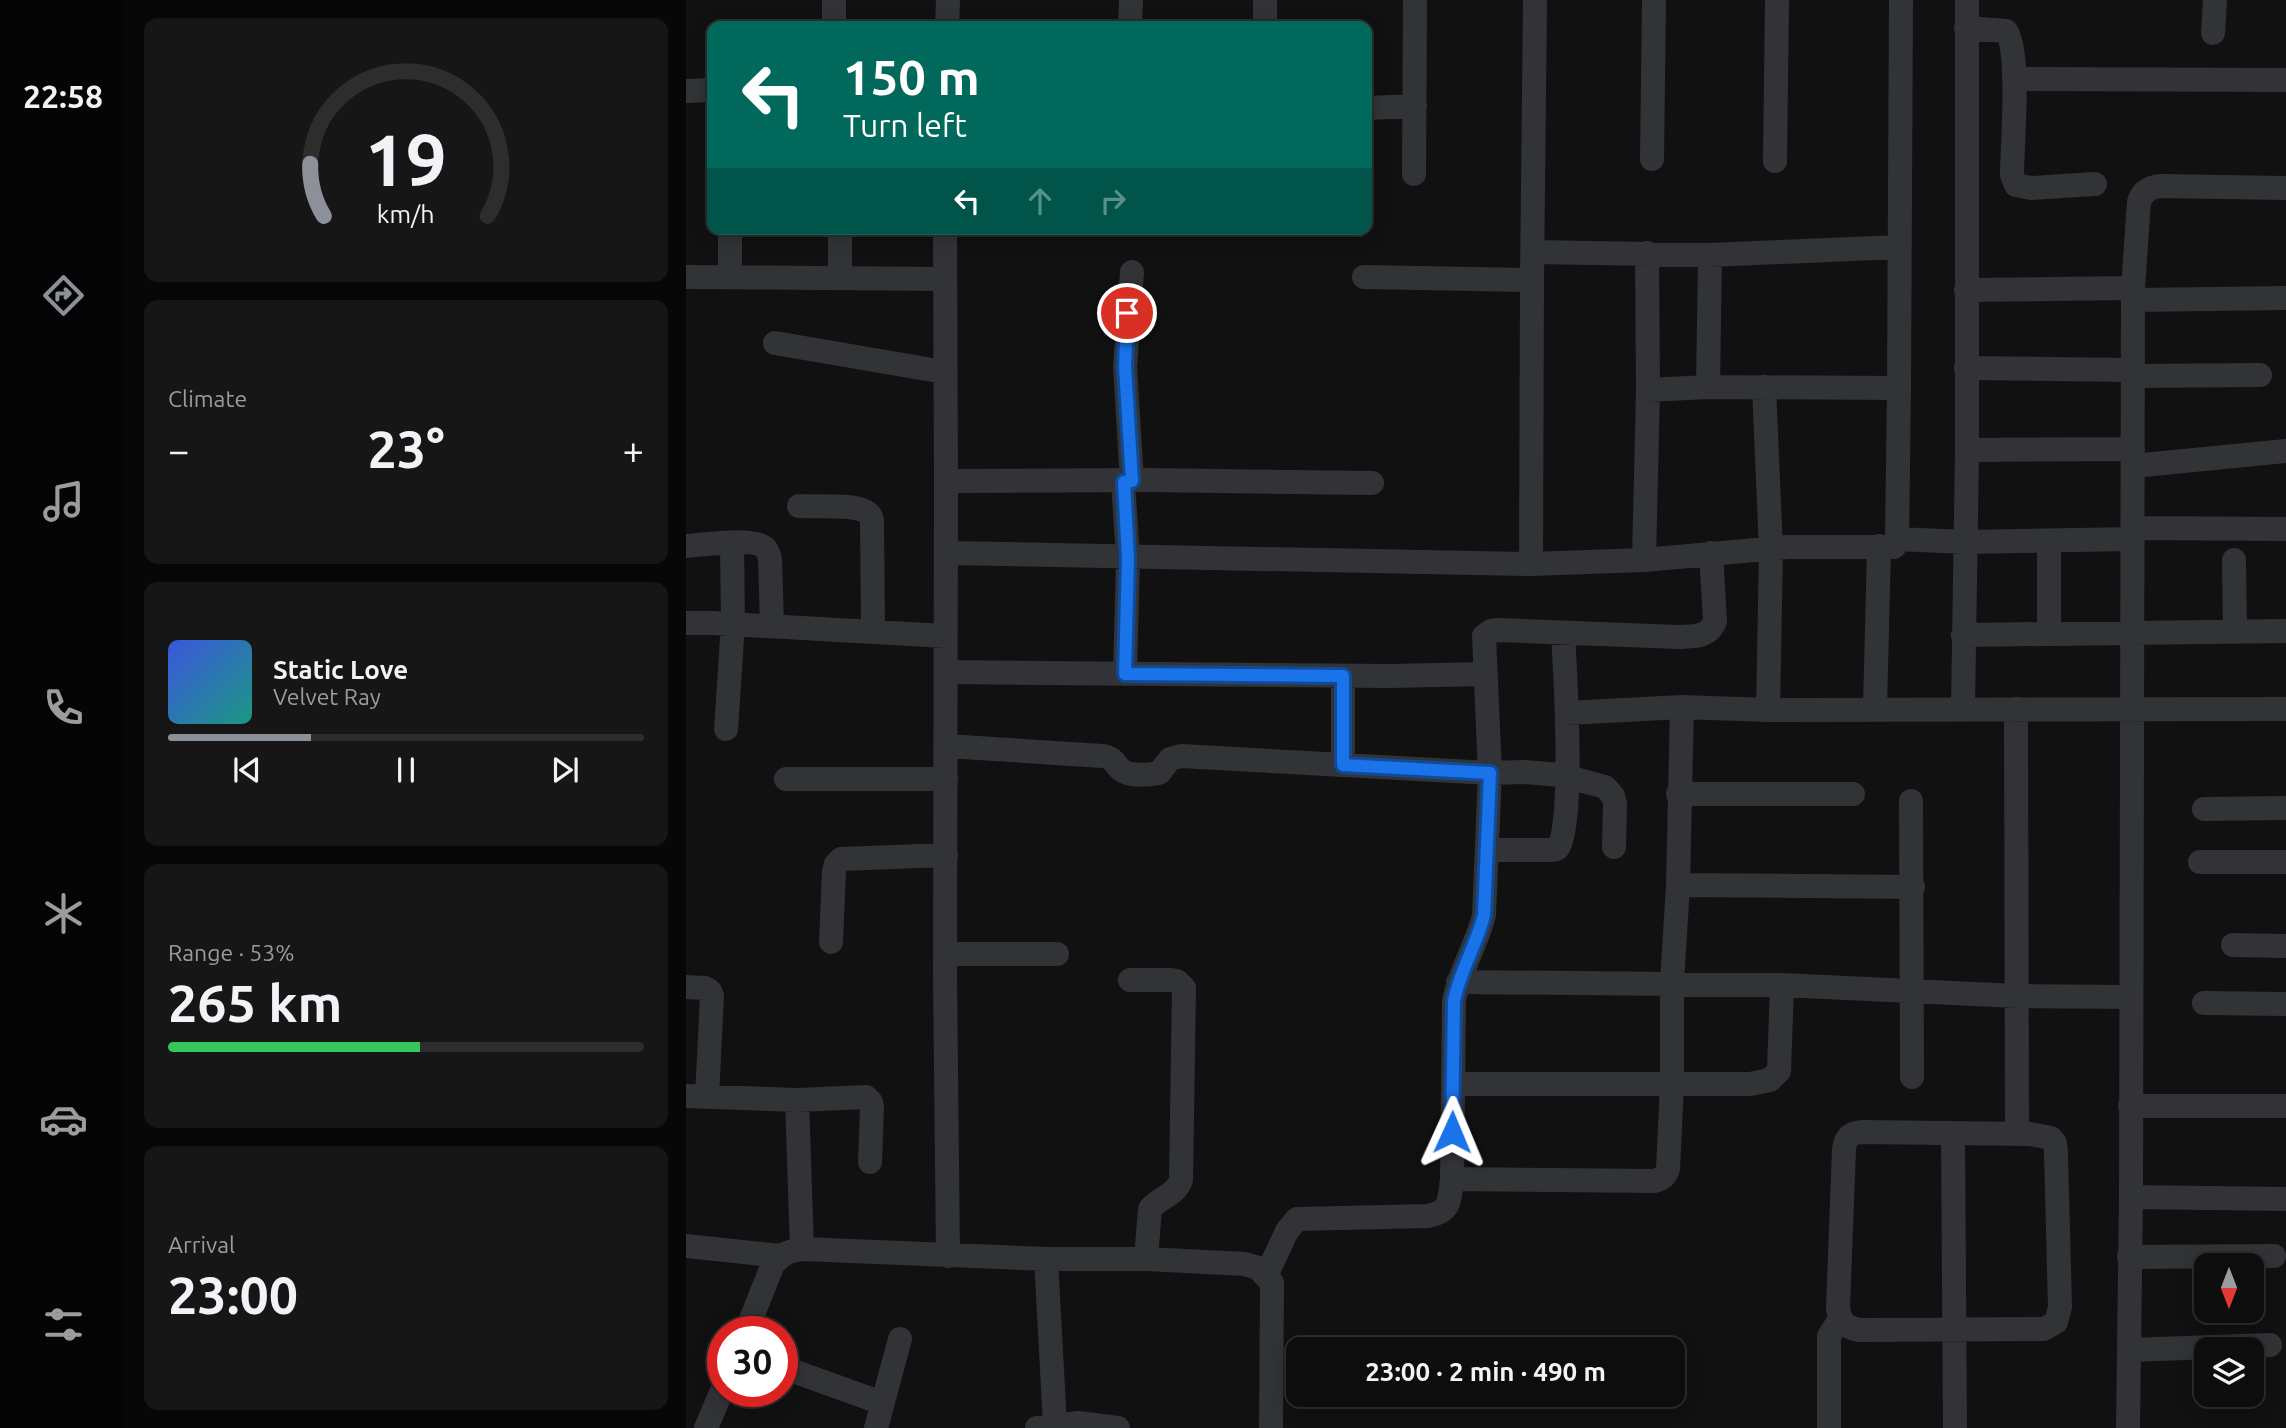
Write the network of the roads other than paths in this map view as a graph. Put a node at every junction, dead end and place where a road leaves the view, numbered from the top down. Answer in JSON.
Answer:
{"nodes":[{"id":1,"x":834,"y":0,"type":"edge"},
{"id":2,"x":948,"y":0,"type":"edge"},
{"id":3,"x":1131,"y":0,"type":"edge"},
{"id":4,"x":1265,"y":0,"type":"edge"},
{"id":5,"x":1415,"y":0,"type":"edge"},
{"id":6,"x":1535,"y":0,"type":"edge"},
{"id":7,"x":1654,"y":0,"type":"edge"},
{"id":8,"x":1777,"y":0,"type":"edge"},
{"id":9,"x":1900,"y":0,"type":"edge"},
{"id":10,"x":1967,"y":0,"type":"edge"},
{"id":11,"x":2215,"y":0,"type":"edge"},
{"id":12,"x":834,"y":21,"type":"edge"},
{"id":13,"x":947,"y":21,"type":"edge"},
{"id":14,"x":1130,"y":21,"type":"edge"},
{"id":15,"x":1265,"y":21,"type":"edge"},
{"id":16,"x":1966,"y":28,"type":"junction"},
{"id":17,"x":2213,"y":33,"type":"dead end"},
{"id":18,"x":2014,"y":79,"type":"junction"},
{"id":19,"x":2286,"y":80,"type":"edge"},
{"id":20,"x":707,"y":90,"type":"edge"},
{"id":21,"x":686,"y":91,"type":"edge"},
{"id":22,"x":1415,"y":106,"type":"junction"},
{"id":23,"x":1372,"y":108,"type":"edge"},
{"id":24,"x":1652,"y":159,"type":"dead end"},
{"id":25,"x":1775,"y":161,"type":"dead end"},
{"id":26,"x":1414,"y":174,"type":"dead end"},
{"id":27,"x":2285,"y":181,"type":"edge"},
{"id":28,"x":2095,"y":184,"type":"dead end"},
{"id":29,"x":730,"y":235,"type":"edge"},
{"id":30,"x":841,"y":235,"type":"edge"},
{"id":31,"x":944,"y":235,"type":"edge"},
{"id":32,"x":1899,"y":247,"type":"junction"},
{"id":33,"x":1533,"y":252,"type":"junction"},
{"id":34,"x":1647,"y":253,"type":"junction"},
{"id":35,"x":1710,"y":255,"type":"junction"},
{"id":36,"x":1132,"y":272,"type":"dead end"},
{"id":37,"x":730,"y":276,"type":"junction"},
{"id":38,"x":686,"y":277,"type":"edge"},
{"id":39,"x":1364,"y":277,"type":"dead end"},
{"id":40,"x":840,"y":278,"type":"junction"},
{"id":41,"x":944,"y":279,"type":"junction"},
{"id":42,"x":1532,"y":280,"type":"junction"},
{"id":43,"x":1966,"y":290,"type":"junction"},
{"id":44,"x":2133,"y":294,"type":"junction"},
{"id":45,"x":2286,"y":298,"type":"edge"},
{"id":46,"x":775,"y":343,"type":"dead end"},
{"id":47,"x":1966,"y":368,"type":"junction"},
{"id":48,"x":944,"y":372,"type":"junction"},
{"id":49,"x":2133,"y":373,"type":"junction"},
{"id":50,"x":2260,"y":375,"type":"dead end"},
{"id":51,"x":1708,"y":387,"type":"junction"},
{"id":52,"x":1764,"y":387,"type":"junction"},
{"id":53,"x":1899,"y":388,"type":"junction"},
{"id":54,"x":1648,"y":390,"type":"junction"},
{"id":55,"x":1967,"y":450,"type":"junction"},
{"id":56,"x":2286,"y":451,"type":"edge"},
{"id":57,"x":2133,"y":457,"type":"junction"},
{"id":58,"x":946,"y":481,"type":"junction"},
{"id":59,"x":1128,"y":481,"type":"junction"},
{"id":60,"x":1372,"y":483,"type":"dead end"},
{"id":61,"x":799,"y":506,"type":"dead end"},
{"id":62,"x":2286,"y":529,"type":"edge"},
{"id":63,"x":2133,"y":534,"type":"junction"},
{"id":64,"x":2049,"y":541,"type":"junction"},
{"id":65,"x":1888,"y":542,"type":"junction"},
{"id":66,"x":1966,"y":542,"type":"junction"},
{"id":67,"x":732,"y":543,"type":"junction"},
{"id":68,"x":686,"y":546,"type":"edge"},
{"id":69,"x":1770,"y":550,"type":"junction"},
{"id":70,"x":946,"y":552,"type":"junction"},
{"id":71,"x":1712,"y":553,"type":"junction"},
{"id":72,"x":1128,"y":558,"type":"junction"},
{"id":73,"x":1644,"y":560,"type":"junction"},
{"id":74,"x":2234,"y":560,"type":"dead end"},
{"id":75,"x":1531,"y":565,"type":"junction"},
{"id":76,"x":686,"y":624,"type":"edge"},
{"id":77,"x":733,"y":624,"type":"junction"},
{"id":78,"x":772,"y":626,"type":"junction"},
{"id":79,"x":873,"y":631,"type":"junction"},
{"id":80,"x":2286,"y":631,"type":"edge"},
{"id":81,"x":2235,"y":632,"type":"junction"},
{"id":82,"x":1563,"y":633,"type":"junction"},
{"id":83,"x":2049,"y":634,"type":"junction"},
{"id":84,"x":2133,"y":634,"type":"junction"},
{"id":85,"x":1963,"y":635,"type":"junction"},
{"id":86,"x":945,"y":636,"type":"junction"},
{"id":87,"x":946,"y":672,"type":"junction"},
{"id":88,"x":1125,"y":674,"type":"junction"},
{"id":89,"x":1485,"y":674,"type":"junction"},
{"id":90,"x":1343,"y":676,"type":"junction"},
{"id":91,"x":1682,"y":707,"type":"junction"},
{"id":92,"x":1875,"y":709,"type":"junction"},
{"id":93,"x":1963,"y":709,"type":"junction"},
{"id":94,"x":2016,"y":709,"type":"junction"},
{"id":95,"x":2286,"y":709,"type":"edge"},
{"id":96,"x":1768,"y":710,"type":"junction"},
{"id":97,"x":2133,"y":710,"type":"junction"},
{"id":98,"x":1567,"y":713,"type":"junction"},
{"id":99,"x":726,"y":729,"type":"dead end"},
{"id":100,"x":946,"y":747,"type":"junction"},
{"id":101,"x":1343,"y":765,"type":"junction"},
{"id":102,"x":1490,"y":773,"type":"junction"},
{"id":103,"x":1567,"y":777,"type":"junction"},
{"id":104,"x":786,"y":779,"type":"dead end"},
{"id":105,"x":946,"y":779,"type":"junction"},
{"id":106,"x":1678,"y":794,"type":"junction"},
{"id":107,"x":1853,"y":794,"type":"dead end"},
{"id":108,"x":1911,"y":801,"type":"dead end"},
{"id":109,"x":2286,"y":808,"type":"edge"},
{"id":110,"x":2204,"y":809,"type":"dead end"},
{"id":111,"x":1614,"y":847,"type":"dead end"},
{"id":112,"x":1487,"y":850,"type":"junction"},
{"id":113,"x":946,"y":855,"type":"junction"},
{"id":114,"x":2200,"y":862,"type":"dead end"},
{"id":115,"x":2286,"y":862,"type":"edge"},
{"id":116,"x":1678,"y":886,"type":"junction"},
{"id":117,"x":1913,"y":887,"type":"junction"},
{"id":118,"x":831,"y":942,"type":"dead end"},
{"id":119,"x":2233,"y":945,"type":"dead end"},
{"id":120,"x":2286,"y":946,"type":"edge"},
{"id":121,"x":945,"y":954,"type":"junction"},
{"id":122,"x":1057,"y":954,"type":"dead end"},
{"id":123,"x":1130,"y":979,"type":"dead end"},
{"id":124,"x":1458,"y":982,"type":"junction"},
{"id":125,"x":1672,"y":983,"type":"junction"},
{"id":126,"x":1782,"y":985,"type":"junction"},
{"id":127,"x":686,"y":987,"type":"edge"},
{"id":128,"x":1912,"y":991,"type":"junction"},
{"id":129,"x":2017,"y":996,"type":"junction"},
{"id":130,"x":2131,"y":997,"type":"junction"},
{"id":131,"x":2204,"y":1003,"type":"dead end"},
{"id":132,"x":2286,"y":1004,"type":"edge"},
{"id":133,"x":1912,"y":1077,"type":"dead end"},
{"id":134,"x":1453,"y":1084,"type":"junction"},
{"id":135,"x":1672,"y":1084,"type":"junction"},
{"id":136,"x":696,"y":1096,"type":"edge"},
{"id":137,"x":797,"y":1100,"type":"junction"},
{"id":138,"x":2130,"y":1106,"type":"junction"},
{"id":139,"x":2286,"y":1106,"type":"edge"},
{"id":140,"x":2017,"y":1134,"type":"junction"},
{"id":141,"x":1953,"y":1135,"type":"junction"},
{"id":142,"x":870,"y":1162,"type":"dead end"},
{"id":143,"x":1452,"y":1179,"type":"junction"},
{"id":144,"x":2131,"y":1197,"type":"junction"},
{"id":145,"x":2286,"y":1199,"type":"edge"},
{"id":146,"x":686,"y":1246,"type":"edge"},
{"id":147,"x":792,"y":1253,"type":"junction"},
{"id":148,"x":948,"y":1256,"type":"junction"},
{"id":149,"x":2274,"y":1256,"type":"dead end"},
{"id":150,"x":2129,"y":1257,"type":"junction"},
{"id":151,"x":1046,"y":1259,"type":"junction"},
{"id":152,"x":1146,"y":1259,"type":"junction"},
{"id":153,"x":1266,"y":1276,"type":"junction"},
{"id":154,"x":752,"y":1316,"type":"edge"},
{"id":155,"x":1840,"y":1319,"type":"junction"},
{"id":156,"x":1956,"y":1330,"type":"junction"},
{"id":157,"x":900,"y":1339,"type":"dead end"},
{"id":158,"x":2270,"y":1345,"type":"dead end"},
{"id":159,"x":2129,"y":1350,"type":"junction"},
{"id":160,"x":798,"y":1373,"type":"edge"},
{"id":161,"x":882,"y":1403,"type":"junction"},
{"id":162,"x":715,"y":1407,"type":"edge"},
{"id":163,"x":1046,"y":1426,"type":"edge"},
{"id":164,"x":706,"y":1428,"type":"edge"},
{"id":165,"x":876,"y":1428,"type":"edge"},
{"id":166,"x":1118,"y":1428,"type":"edge"},
{"id":167,"x":1271,"y":1428,"type":"edge"},
{"id":168,"x":1829,"y":1428,"type":"edge"},
{"id":169,"x":1955,"y":1428,"type":"edge"},
{"id":170,"x":2128,"y":1428,"type":"edge"}],
"edges":[{"from":1,"to":12,"type":"street"},
{"from":2,"to":13,"type":"street"},
{"from":3,"to":14,"type":"street"},
{"from":4,"to":15,"type":"street"},
{"from":5,"to":22,"type":"street"},
{"from":6,"to":33,"type":"street"},
{"from":7,"to":24,"type":"street"},
{"from":8,"to":25,"type":"street"},
{"from":9,"to":32,"type":"street"},
{"from":10,"to":16,"type":"street"},
{"from":11,"to":17,"type":"street"},
{"from":16,"to":18,"type":"street"},
{"from":16,"to":43,"type":"street"},
{"from":18,"to":19,"type":"street"},
{"from":18,"to":28,"type":"street"},
{"from":20,"to":21,"type":"street"},
{"from":22,"to":23,"type":"street"},
{"from":22,"to":26,"type":"street"},
{"from":27,"to":44,"type":"street"},
{"from":29,"to":37,"type":"street"},
{"from":30,"to":40,"type":"street"},
{"from":31,"to":41,"type":"street"},
{"from":32,"to":35,"type":"street"},
{"from":32,"to":53,"type":"street"},
{"from":33,"to":34,"type":"street"},
{"from":33,"to":42,"type":"street"},
{"from":34,"to":35,"type":"street"},
{"from":34,"to":54,"type":"street"},
{"from":35,"to":51,"type":"street"},
{"from":36,"to":59,"type":"street"},
{"from":37,"to":38,"type":"street"},
{"from":37,"to":40,"type":"street"},
{"from":39,"to":42,"type":"street"},
{"from":40,"to":41,"type":"street"},
{"from":41,"to":48,"type":"street"},
{"from":42,"to":75,"type":"street"},
{"from":43,"to":44,"type":"street"},
{"from":43,"to":47,"type":"street"},
{"from":44,"to":45,"type":"street"},
{"from":44,"to":49,"type":"street"},
{"from":46,"to":48,"type":"street"},
{"from":47,"to":49,"type":"street"},
{"from":47,"to":55,"type":"street"},
{"from":48,"to":58,"type":"street"},
{"from":49,"to":50,"type":"street"},
{"from":49,"to":57,"type":"street"},
{"from":51,"to":52,"type":"street"},
{"from":51,"to":54,"type":"street"},
{"from":52,"to":53,"type":"street"},
{"from":52,"to":69,"type":"street"},
{"from":53,"to":65,"type":"street"},
{"from":54,"to":73,"type":"street"},
{"from":55,"to":57,"type":"street"},
{"from":55,"to":66,"type":"street"},
{"from":56,"to":57,"type":"street"},
{"from":57,"to":63,"type":"street"},
{"from":58,"to":59,"type":"street"},
{"from":58,"to":70,"type":"street"},
{"from":59,"to":60,"type":"street"},
{"from":59,"to":72,"type":"street"},
{"from":61,"to":79,"type":"street"},
{"from":62,"to":63,"type":"street"},
{"from":63,"to":64,"type":"street"},
{"from":63,"to":84,"type":"street"},
{"from":64,"to":66,"type":"street"},
{"from":64,"to":83,"type":"street"},
{"from":65,"to":66,"type":"street"},
{"from":65,"to":69,"type":"street"},
{"from":65,"to":92,"type":"street"},
{"from":66,"to":85,"type":"street"},
{"from":67,"to":68,"type":"street"},
{"from":67,"to":77,"type":"street"},
{"from":67,"to":78,"type":"street"},
{"from":69,"to":71,"type":"street"},
{"from":69,"to":96,"type":"street"},
{"from":70,"to":72,"type":"street"},
{"from":70,"to":86,"type":"street"},
{"from":71,"to":73,"type":"street"},
{"from":71,"to":82,"type":"street"},
{"from":72,"to":75,"type":"street"},
{"from":72,"to":88,"type":"street"},
{"from":73,"to":75,"type":"street"},
{"from":74,"to":81,"type":"street"},
{"from":76,"to":77,"type":"street"},
{"from":77,"to":78,"type":"street"},
{"from":77,"to":99,"type":"street"},
{"from":78,"to":79,"type":"street"},
{"from":79,"to":86,"type":"street"},
{"from":80,"to":81,"type":"street"},
{"from":81,"to":84,"type":"street"},
{"from":82,"to":89,"type":"street"},
{"from":82,"to":98,"type":"street"},
{"from":83,"to":84,"type":"street"},
{"from":83,"to":85,"type":"street"},
{"from":84,"to":97,"type":"street"},
{"from":85,"to":93,"type":"street"},
{"from":86,"to":87,"type":"street"},
{"from":87,"to":88,"type":"street"},
{"from":87,"to":100,"type":"street"},
{"from":88,"to":90,"type":"street"},
{"from":89,"to":90,"type":"street"},
{"from":89,"to":102,"type":"street"},
{"from":90,"to":101,"type":"street"},
{"from":91,"to":96,"type":"street"},
{"from":91,"to":98,"type":"street"},
{"from":91,"to":106,"type":"street"},
{"from":92,"to":93,"type":"street"},
{"from":92,"to":96,"type":"street"},
{"from":93,"to":94,"type":"street"},
{"from":94,"to":97,"type":"street"},
{"from":94,"to":129,"type":"street"},
{"from":95,"to":97,"type":"street"},
{"from":97,"to":130,"type":"street"},
{"from":98,"to":103,"type":"street"},
{"from":100,"to":101,"type":"street"},
{"from":100,"to":105,"type":"street"},
{"from":101,"to":102,"type":"street"},
{"from":102,"to":103,"type":"street"},
{"from":102,"to":112,"type":"street"},
{"from":103,"to":111,"type":"street"},
{"from":103,"to":112,"type":"street"},
{"from":104,"to":105,"type":"street"},
{"from":105,"to":113,"type":"street"},
{"from":106,"to":107,"type":"street"},
{"from":106,"to":116,"type":"street"},
{"from":108,"to":117,"type":"street"},
{"from":109,"to":110,"type":"street"},
{"from":112,"to":124,"type":"street"},
{"from":113,"to":118,"type":"street"},
{"from":113,"to":121,"type":"street"},
{"from":114,"to":115,"type":"street"},
{"from":116,"to":117,"type":"street"},
{"from":116,"to":125,"type":"street"},
{"from":117,"to":128,"type":"street"},
{"from":119,"to":120,"type":"street"},
{"from":121,"to":122,"type":"street"},
{"from":121,"to":148,"type":"street"},
{"from":123,"to":152,"type":"street"},
{"from":124,"to":125,"type":"street"},
{"from":124,"to":134,"type":"street"},
{"from":125,"to":126,"type":"street"},
{"from":125,"to":135,"type":"street"},
{"from":126,"to":128,"type":"street"},
{"from":126,"to":135,"type":"street"},
{"from":127,"to":136,"type":"street"},
{"from":128,"to":129,"type":"street"},
{"from":128,"to":133,"type":"street"},
{"from":129,"to":130,"type":"street"},
{"from":129,"to":140,"type":"street"},
{"from":130,"to":138,"type":"street"},
{"from":131,"to":132,"type":"street"},
{"from":134,"to":135,"type":"street"},
{"from":134,"to":143,"type":"street"},
{"from":135,"to":143,"type":"street"},
{"from":136,"to":137,"type":"street"},
{"from":137,"to":142,"type":"street"},
{"from":137,"to":147,"type":"street"},
{"from":138,"to":139,"type":"street"},
{"from":138,"to":144,"type":"street"},
{"from":140,"to":141,"type":"street"},
{"from":140,"to":156,"type":"street"},
{"from":141,"to":155,"type":"street"},
{"from":141,"to":156,"type":"street"},
{"from":143,"to":153,"type":"street"},
{"from":144,"to":145,"type":"street"},
{"from":144,"to":150,"type":"street"},
{"from":146,"to":147,"type":"street"},
{"from":147,"to":148,"type":"street"},
{"from":147,"to":154,"type":"street"},
{"from":148,"to":151,"type":"street"},
{"from":149,"to":150,"type":"street"},
{"from":150,"to":159,"type":"street"},
{"from":151,"to":152,"type":"street"},
{"from":151,"to":163,"type":"street"},
{"from":152,"to":153,"type":"street"},
{"from":153,"to":167,"type":"street"},
{"from":155,"to":156,"type":"street"},
{"from":155,"to":168,"type":"street"},
{"from":156,"to":169,"type":"street"},
{"from":157,"to":161,"type":"street"},
{"from":158,"to":159,"type":"street"},
{"from":159,"to":170,"type":"street"},
{"from":160,"to":161,"type":"street"},
{"from":161,"to":165,"type":"street"},
{"from":162,"to":164,"type":"street"},
{"from":163,"to":166,"type":"street"}]}
